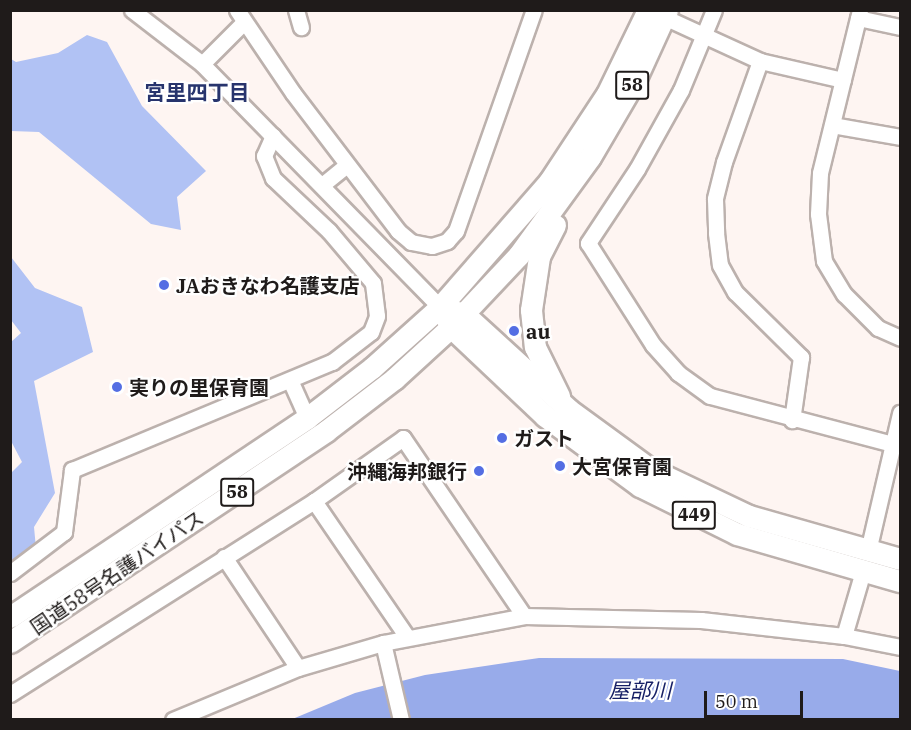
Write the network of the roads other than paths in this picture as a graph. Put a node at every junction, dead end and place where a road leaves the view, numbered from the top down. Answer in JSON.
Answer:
{"nodes":[{"id":1,"x":132,"y":10,"type":"edge"},
{"id":2,"x":296,"y":10,"type":"edge"},
{"id":3,"x":534,"y":10,"type":"edge"},
{"id":4,"x":714,"y":10,"type":"edge"},
{"id":5,"x":660,"y":13,"type":"edge"},
{"id":6,"x":859,"y":14,"type":"edge"},
{"id":7,"x":240,"y":16,"type":"edge"},
{"id":8,"x":301,"y":27,"type":"dead end"},
{"id":9,"x":900,"y":27,"type":"edge"},
{"id":10,"x":704,"y":34,"type":"junction"},
{"id":11,"x":760,"y":61,"type":"junction"},
{"id":12,"x":202,"y":64,"type":"junction"},
{"id":13,"x":843,"y":80,"type":"junction"},
{"id":14,"x":832,"y":125,"type":"junction"},
{"id":15,"x":273,"y":136,"type":"junction"},
{"id":16,"x":900,"y":137,"type":"edge"},
{"id":17,"x":347,"y":165,"type":"junction"},
{"id":18,"x":322,"y":185,"type":"junction"},
{"id":19,"x":565,"y":194,"type":"junction"},
{"id":20,"x":441,"y":307,"type":"junction"},
{"id":21,"x":458,"y":321,"type":"junction"},
{"id":22,"x":900,"y":338,"type":"edge"},
{"id":23,"x":290,"y":380,"type":"junction"},
{"id":24,"x":569,"y":410,"type":"junction"},
{"id":25,"x":900,"y":413,"type":"edge"},
{"id":26,"x":307,"y":418,"type":"junction"},
{"id":27,"x":792,"y":420,"type":"junction"},
{"id":28,"x":897,"y":445,"type":"edge"},
{"id":29,"x":314,"y":501,"type":"junction"},
{"id":30,"x":224,"y":557,"type":"junction"},
{"id":31,"x":900,"y":559,"type":"edge"},
{"id":32,"x":866,"y":561,"type":"junction"},
{"id":33,"x":10,"y":573,"type":"edge"},
{"id":34,"x":900,"y":581,"type":"edge"},
{"id":35,"x":524,"y":616,"type":"junction"},
{"id":36,"x":10,"y":617,"type":"edge"},
{"id":37,"x":844,"y":636,"type":"junction"},
{"id":38,"x":407,"y":637,"type":"junction"},
{"id":39,"x":10,"y":642,"type":"edge"},
{"id":40,"x":383,"y":643,"type":"junction"},
{"id":41,"x":900,"y":647,"type":"edge"},
{"id":42,"x":298,"y":668,"type":"junction"},
{"id":43,"x":10,"y":694,"type":"edge"},
{"id":44,"x":173,"y":720,"type":"edge"},
{"id":45,"x":401,"y":720,"type":"edge"}],
"edges":[{"from":1,"to":12,"type":"street"},
{"from":2,"to":8,"type":"street"},
{"from":3,"to":17,"type":"street"},
{"from":4,"to":10,"type":"street"},
{"from":5,"to":10,"type":"street"},
{"from":5,"to":19,"type":"highway","name":"国道58号名護バイパス","number":"58"},
{"from":5,"to":20,"type":"highway","name":"国道58号名護バイパス","number":"58"},
{"from":6,"to":9,"type":"street"},
{"from":6,"to":13,"type":"street"},
{"from":7,"to":12,"type":"street"},
{"from":7,"to":17,"type":"street"},
{"from":10,"to":11,"type":"street"},
{"from":10,"to":27,"type":"street"},
{"from":11,"to":13,"type":"street"},
{"from":11,"to":27,"type":"street"},
{"from":12,"to":15,"type":"street"},
{"from":13,"to":14,"type":"street"},
{"from":14,"to":16,"type":"street"},
{"from":14,"to":22,"type":"street"},
{"from":15,"to":18,"type":"street"},
{"from":15,"to":23,"type":"street"},
{"from":17,"to":18,"type":"street"},
{"from":18,"to":20,"type":"street"},
{"from":19,"to":21,"type":"highway","name":"国道58号名護バイパス","number":"58"},
{"from":19,"to":24,"type":"highway"},
{"from":20,"to":21,"type":"highway","number":"449"},
{"from":20,"to":26,"type":"highway","name":"国道58号名護バイパス","number":"58"},
{"from":21,"to":24,"type":"highway","number":"449"},
{"from":21,"to":32,"type":"highway","number":"449"},
{"from":21,"to":39,"type":"highway","name":"国道58号名護バイパス","number":"58"},
{"from":23,"to":26,"type":"street"},
{"from":23,"to":33,"type":"street"},
{"from":24,"to":32,"type":"highway","number":"449"},
{"from":25,"to":28,"type":"street"},
{"from":26,"to":36,"type":"highway","name":"国道58号名護バイパス","number":"58"},
{"from":27,"to":28,"type":"street"},
{"from":28,"to":32,"type":"street"},
{"from":29,"to":30,"type":"street"},
{"from":29,"to":35,"type":"street"},
{"from":29,"to":38,"type":"street"},
{"from":30,"to":42,"type":"street"},
{"from":30,"to":43,"type":"street"},
{"from":31,"to":32,"type":"highway","number":"449"},
{"from":32,"to":34,"type":"highway","number":"449"},
{"from":32,"to":37,"type":"street"},
{"from":35,"to":37,"type":"street"},
{"from":35,"to":38,"type":"street"},
{"from":37,"to":41,"type":"street"},
{"from":38,"to":40,"type":"street"},
{"from":40,"to":42,"type":"street"},
{"from":40,"to":45,"type":"street"},
{"from":42,"to":44,"type":"street"}]}
